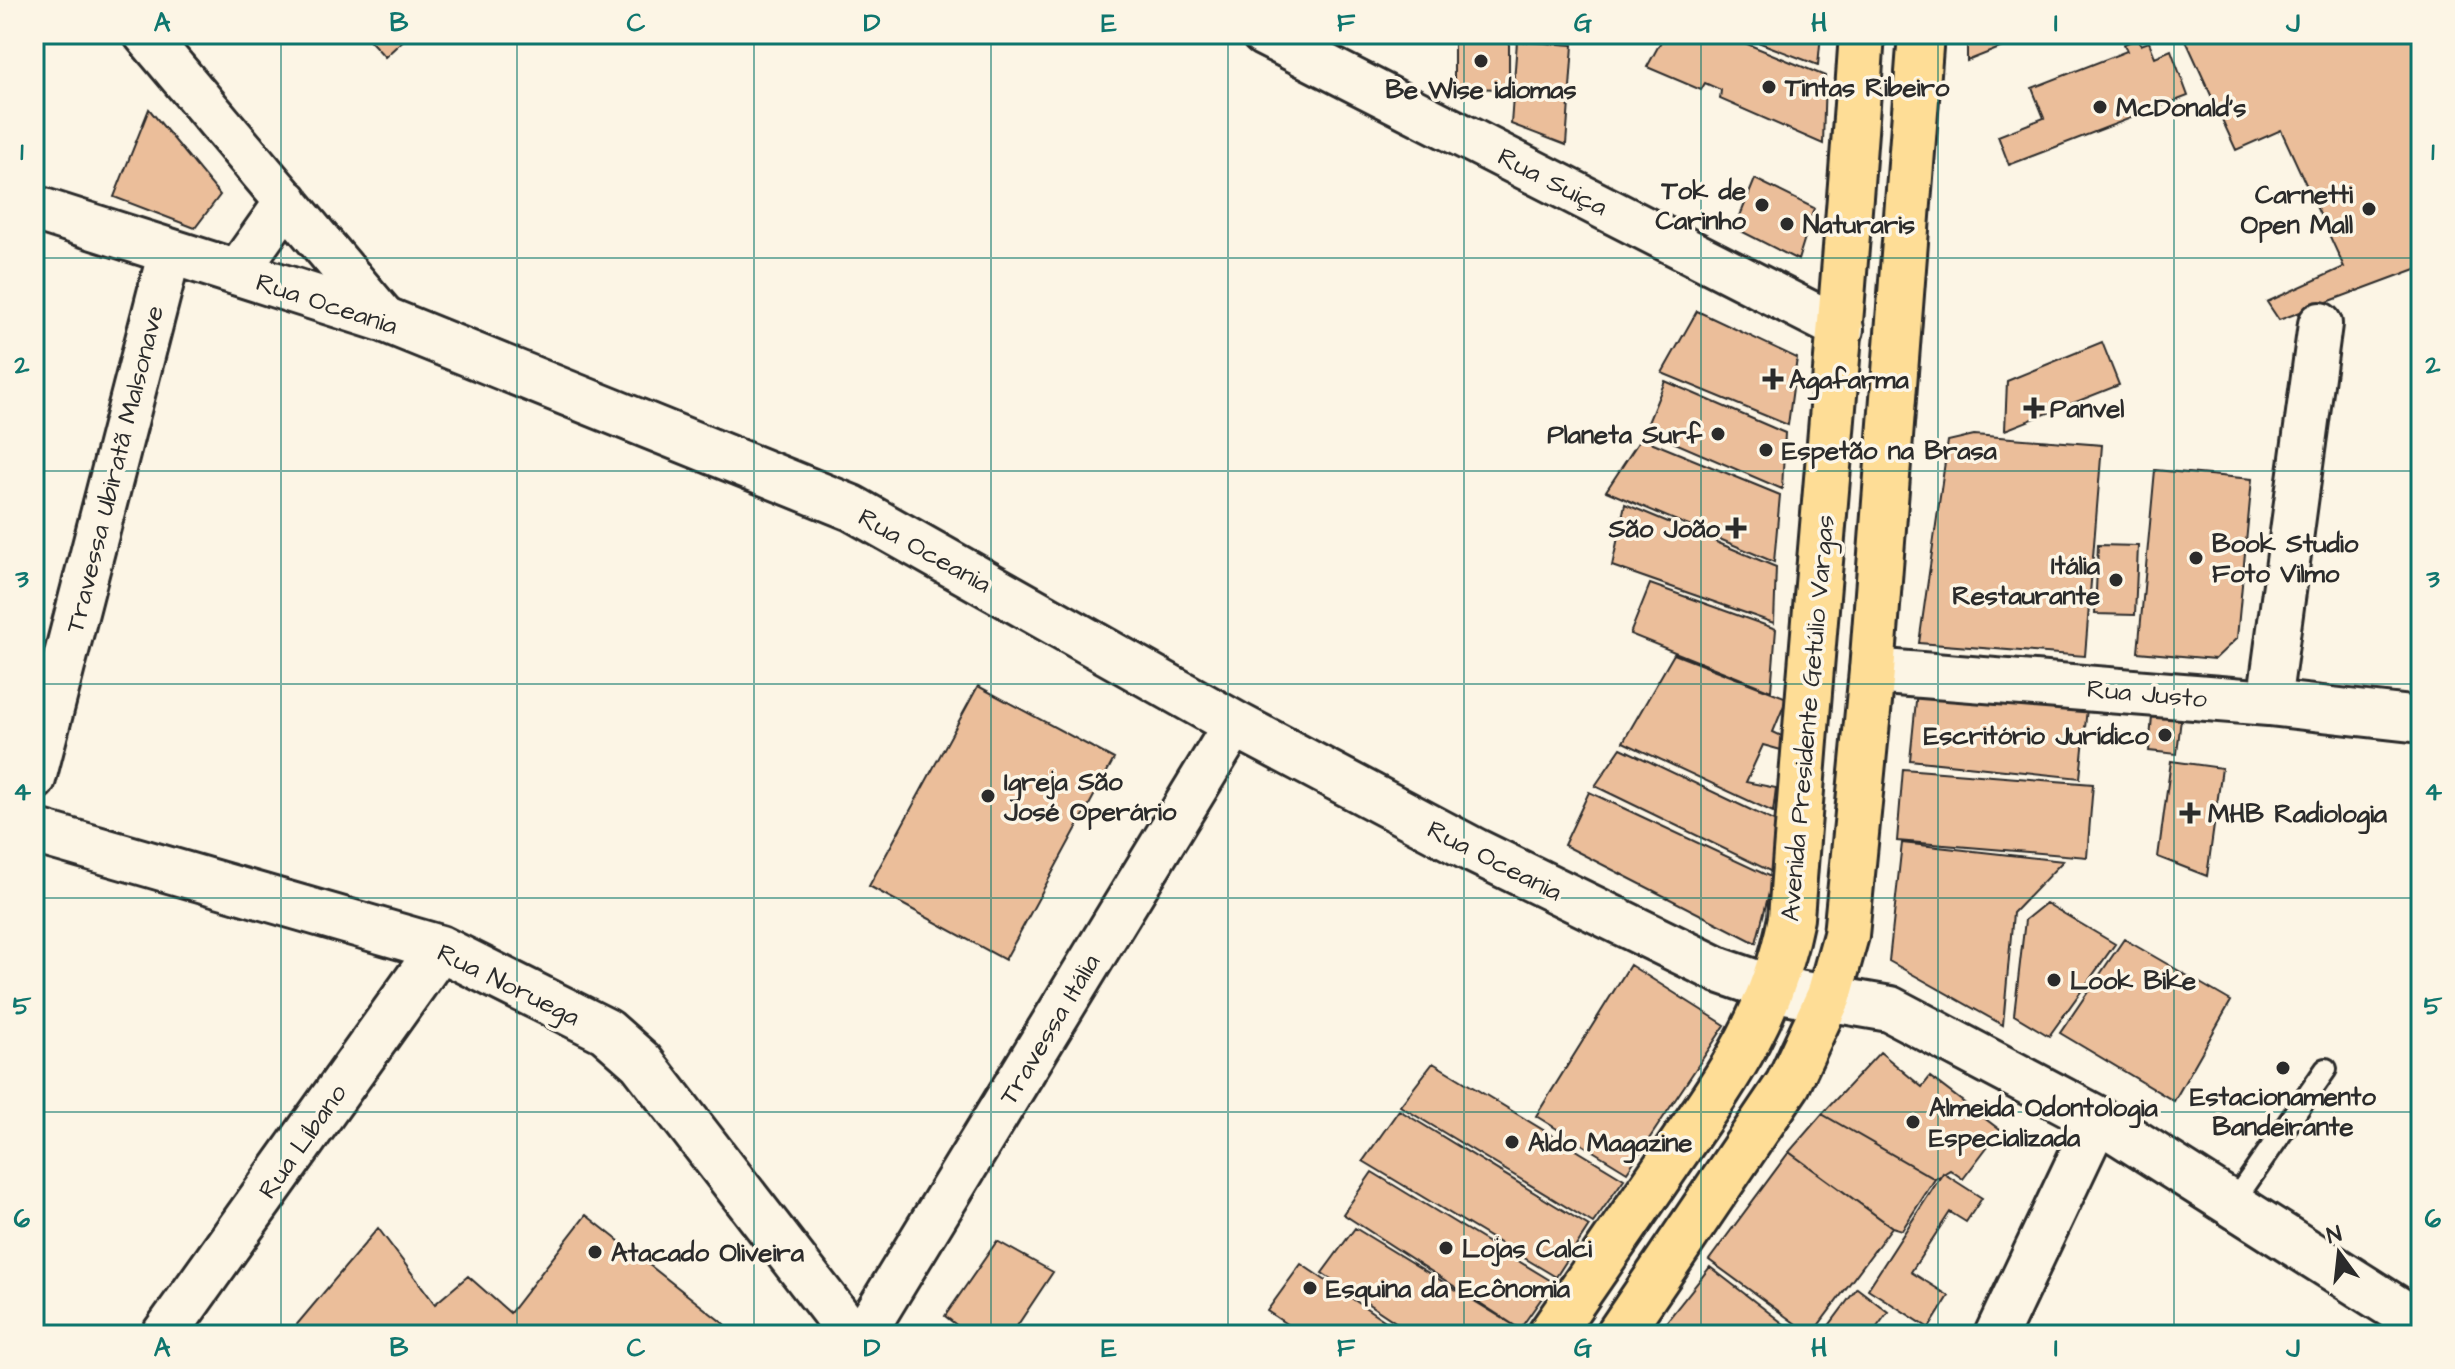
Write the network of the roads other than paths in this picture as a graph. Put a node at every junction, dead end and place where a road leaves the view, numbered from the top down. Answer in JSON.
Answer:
{"nodes":[{"id":1,"x":145,"y":34,"type":"edge"},
{"id":2,"x":1263,"y":34,"type":"edge"},
{"id":3,"x":1862,"y":34,"type":"edge"},
{"id":4,"x":1921,"y":34,"type":"edge"},
{"id":5,"x":287,"y":201,"type":"junction"},
{"id":6,"x":34,"y":208,"type":"edge"},
{"id":7,"x":170,"y":251,"type":"junction"},
{"id":8,"x":236,"y":273,"type":"junction"},
{"id":9,"x":386,"y":320,"type":"junction"},
{"id":10,"x":2320,"y":324,"type":"dead end"},
{"id":11,"x":1842,"y":329,"type":"junction"},
{"id":12,"x":1872,"y":671,"type":"junction"},
{"id":13,"x":2269,"y":703,"type":"junction"},
{"id":14,"x":2421,"y":720,"type":"edge"},
{"id":15,"x":1235,"y":724,"type":"junction"},
{"id":16,"x":34,"y":779,"type":"edge"},
{"id":17,"x":34,"y":831,"type":"edge"},
{"id":18,"x":440,"y":948,"type":"junction"},
{"id":19,"x":1774,"y":989,"type":"junction"},
{"id":20,"x":1829,"y":996,"type":"junction"},
{"id":21,"x":2326,"y":1069,"type":"dead end"},
{"id":22,"x":2098,"y":1119,"type":"junction"},
{"id":23,"x":2232,"y":1204,"type":"junction"},
{"id":24,"x":2421,"y":1324,"type":"edge"},
{"id":25,"x":164,"y":1335,"type":"edge"},
{"id":26,"x":852,"y":1335,"type":"edge"},
{"id":27,"x":863,"y":1335,"type":"edge"},
{"id":28,"x":1550,"y":1335,"type":"edge"},
{"id":29,"x":1618,"y":1335,"type":"edge"},
{"id":30,"x":1996,"y":1335,"type":"edge"}],
"edges":[{"from":1,"to":5,"type":"street"},
{"from":2,"to":11,"type":"street","name":"Rua Suiça"},
{"from":3,"to":11,"type":"main road","name":"Avenida Presidente Getúlio Vargas"},
{"from":4,"to":12,"type":"main road"},
{"from":5,"to":8,"type":"street"},
{"from":5,"to":9,"type":"street"},
{"from":6,"to":7,"type":"street","name":"Rua Oceania"},
{"from":7,"to":8,"type":"street","name":"Rua Oceania"},
{"from":7,"to":16,"type":"street","name":"Travessa Ubiratã Malsonave"},
{"from":8,"to":9,"type":"street","name":"Rua Oceania"},
{"from":9,"to":15,"type":"street","name":"Rua Oceania"},
{"from":10,"to":13,"type":"street"},
{"from":11,"to":19,"type":"main road","name":"Avenida Presidente Getúlio Vargas"},
{"from":12,"to":13,"type":"street","name":"Rua Justo"},
{"from":12,"to":20,"type":"main road"},
{"from":13,"to":14,"type":"street","name":"Rua Justo"},
{"from":15,"to":19,"type":"street","name":"Rua Oceania"},
{"from":15,"to":27,"type":"street","name":"Travessa Itália"},
{"from":17,"to":18,"type":"street","name":"Rua Noruega"},
{"from":18,"to":25,"type":"street","name":"Rua Líbano"},
{"from":18,"to":26,"type":"street","name":"Rua Noruega"},
{"from":19,"to":20,"type":"street","name":"Rua Oceania"},
{"from":19,"to":28,"type":"main road","name":"Avenida Presidente Getúlio Vargas"},
{"from":20,"to":22,"type":"street","name":"Rua Oceania"},
{"from":20,"to":29,"type":"main road"},
{"from":21,"to":23,"type":"lane"},
{"from":22,"to":23,"type":"street","name":"Rua Oceania"},
{"from":22,"to":30,"type":"street"},
{"from":23,"to":24,"type":"street","name":"Rua Oceania"}]}
